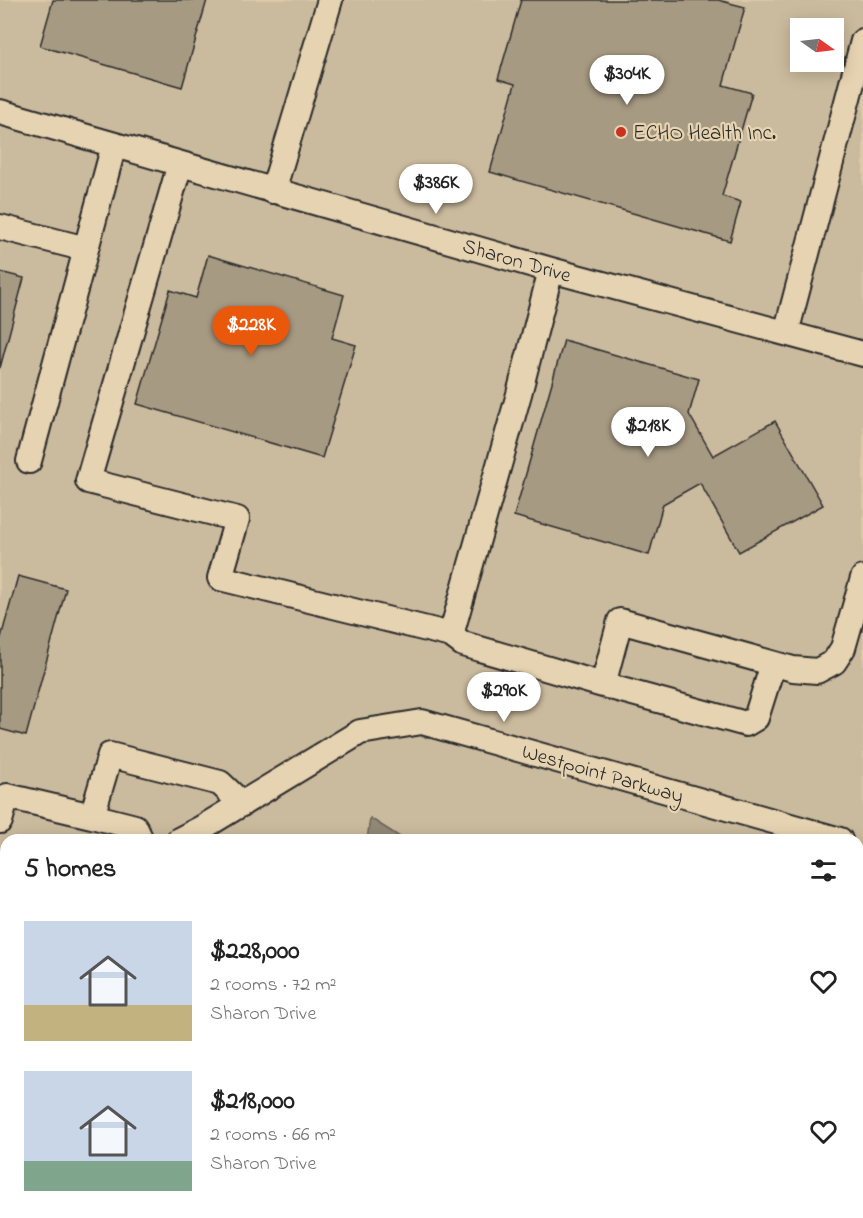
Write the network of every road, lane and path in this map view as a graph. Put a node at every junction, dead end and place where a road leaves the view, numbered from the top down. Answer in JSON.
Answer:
{"nodes":[{"id":1,"x":330,"y":0,"type":"edge"},
{"id":2,"x":863,"y":41,"type":"edge"},
{"id":3,"x":858,"y":75,"type":"edge"},
{"id":4,"x":0,"y":112,"type":"edge"},
{"id":5,"x":114,"y":145,"type":"junction"},
{"id":6,"x":180,"y":164,"type":"junction"},
{"id":7,"x":273,"y":191,"type":"junction"},
{"id":8,"x":0,"y":227,"type":"edge"},
{"id":9,"x":86,"y":249,"type":"junction"},
{"id":10,"x":551,"y":270,"type":"junction"},
{"id":11,"x":786,"y":333,"type":"junction"},
{"id":12,"x":863,"y":354,"type":"edge"},
{"id":13,"x":29,"y":461,"type":"dead end"},
{"id":14,"x":863,"y":578,"type":"edge"},
{"id":15,"x":451,"y":635,"type":"junction"},
{"id":16,"x":773,"y":664,"type":"junction"},
{"id":17,"x":603,"y":685,"type":"junction"},
{"id":18,"x":242,"y":804,"type":"junction"},
{"id":19,"x":92,"y":816,"type":"junction"},
{"id":20,"x":0,"y":821,"type":"edge"},
{"id":21,"x":138,"y":834,"type":"edge"},
{"id":22,"x":204,"y":834,"type":"edge"},
{"id":23,"x":819,"y":834,"type":"edge"}],
"edges":[{"from":1,"to":7,"type":"street"},
{"from":2,"to":3,"type":"street"},
{"from":3,"to":11,"type":"street"},
{"from":4,"to":5,"type":"street","name":"Sharon Drive"},
{"from":5,"to":6,"type":"street","name":"Sharon Drive"},
{"from":5,"to":9,"type":"street"},
{"from":6,"to":7,"type":"street","name":"Sharon Drive"},
{"from":6,"to":15,"type":"street"},
{"from":7,"to":10,"type":"street","name":"Sharon Drive"},
{"from":8,"to":9,"type":"street"},
{"from":9,"to":13,"type":"street"},
{"from":10,"to":11,"type":"street","name":"Sharon Drive"},
{"from":10,"to":15,"type":"street"},
{"from":11,"to":12,"type":"street","name":"Sharon Drive"},
{"from":14,"to":16,"type":"street"},
{"from":15,"to":17,"type":"street"},
{"from":16,"to":17,"type":"street"},
{"from":16,"to":17,"type":"street"},
{"from":18,"to":19,"type":"street"},
{"from":18,"to":22,"type":"street","name":"Westpoint Parkway"},
{"from":18,"to":23,"type":"street","name":"Westpoint Parkway"},
{"from":19,"to":20,"type":"street"},
{"from":19,"to":21,"type":"street"}]}
